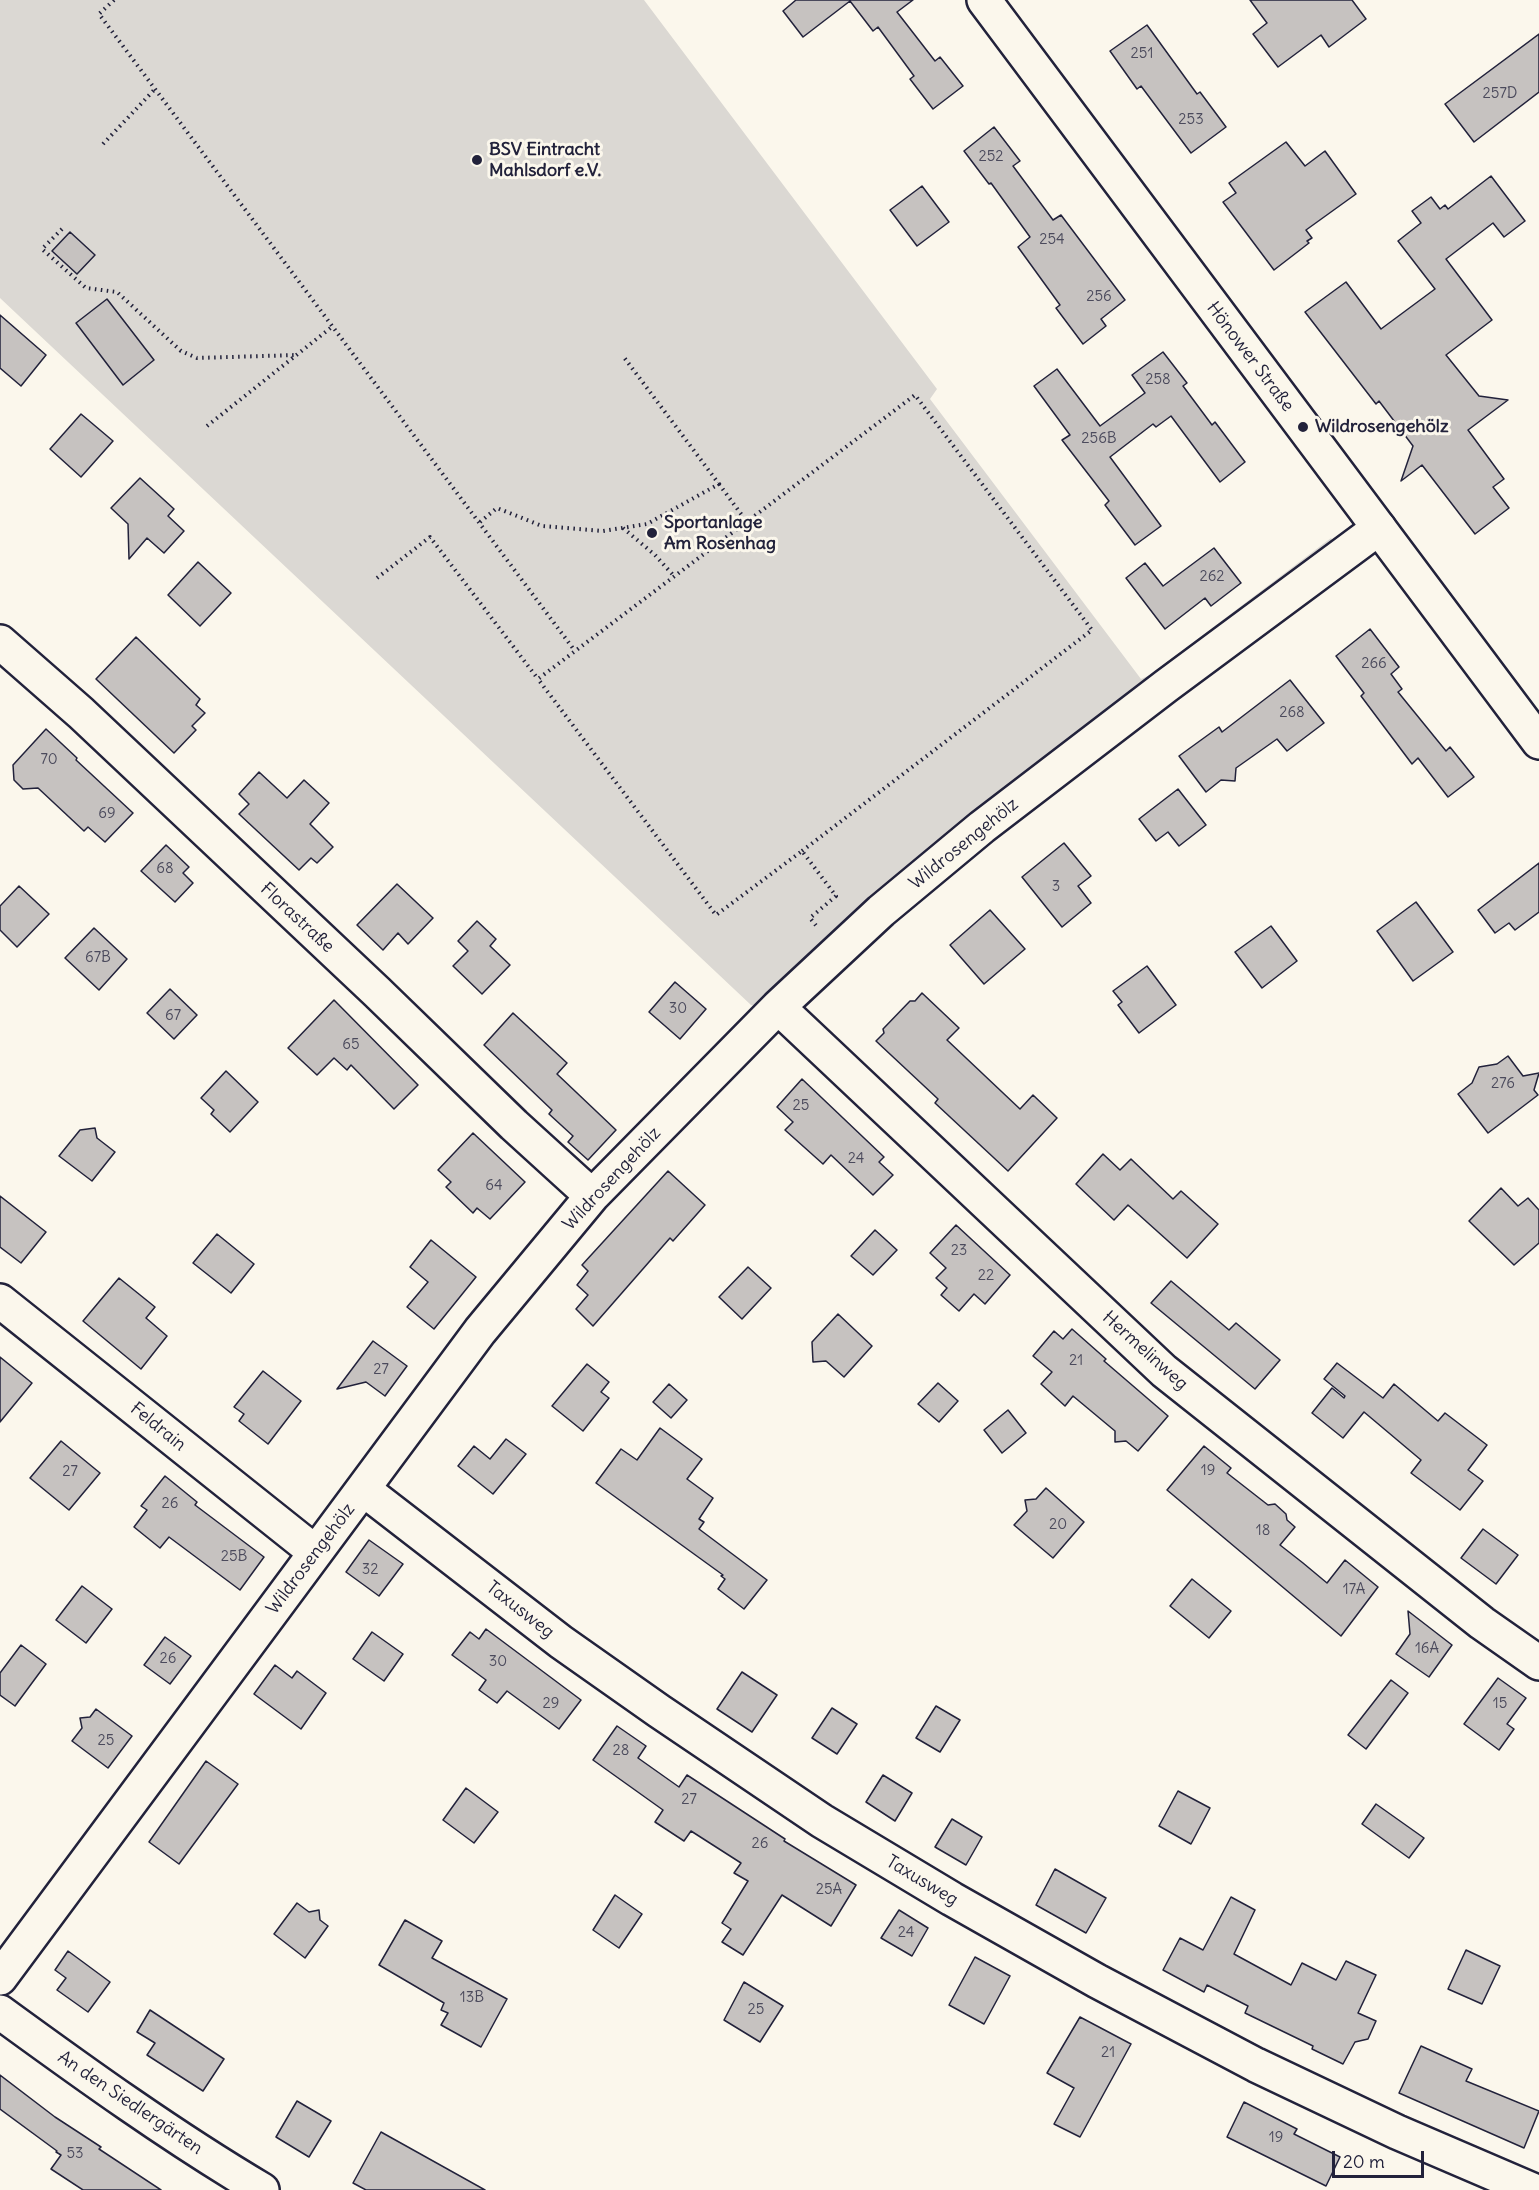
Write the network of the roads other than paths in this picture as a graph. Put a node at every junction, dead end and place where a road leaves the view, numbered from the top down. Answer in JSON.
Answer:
{"nodes":[{"id":1,"x":984,"y":0,"type":"edge"},
{"id":2,"x":1378,"y":528,"type":"junction"},
{"id":3,"x":0,"y":642,"type":"edge"},
{"id":4,"x":1539,"y":742,"type":"edge"},
{"id":5,"x":778,"y":1007,"type":"junction"},
{"id":6,"x":592,"y":1196,"type":"junction"},
{"id":7,"x":0,"y":1301,"type":"edge"},
{"id":8,"x":363,"y":1489,"type":"junction"},
{"id":9,"x":315,"y":1552,"type":"junction"},
{"id":10,"x":1539,"y":1663,"type":"edge"},
{"id":11,"x":0,"y":1978,"type":"edge"},
{"id":12,"x":0,"y":2012,"type":"edge"},
{"id":13,"x":262,"y":2190,"type":"edge"},
{"id":14,"x":1532,"y":2190,"type":"edge"}],
"edges":[{"from":1,"to":2,"type":"street","name":"Hönower Straße"},
{"from":2,"to":4,"type":"street","name":"Hönower Straße"},
{"from":2,"to":5,"type":"street","name":"Wildrosengehölz"},
{"from":3,"to":6,"type":"street","name":"Florastraße"},
{"from":5,"to":6,"type":"street","name":"Wildrosengehölz"},
{"from":5,"to":10,"type":"street","name":"Hermelinweg"},
{"from":6,"to":8,"type":"street","name":"Wildrosengehölz"},
{"from":7,"to":9,"type":"street","name":"Feldrain"},
{"from":8,"to":9,"type":"street","name":"Wildrosengehölz"},
{"from":8,"to":14,"type":"street","name":"Taxusweg"},
{"from":9,"to":11,"type":"street","name":"Wildrosengehölz"},
{"from":12,"to":13,"type":"street","name":"An den Siedlergärten"}]}
